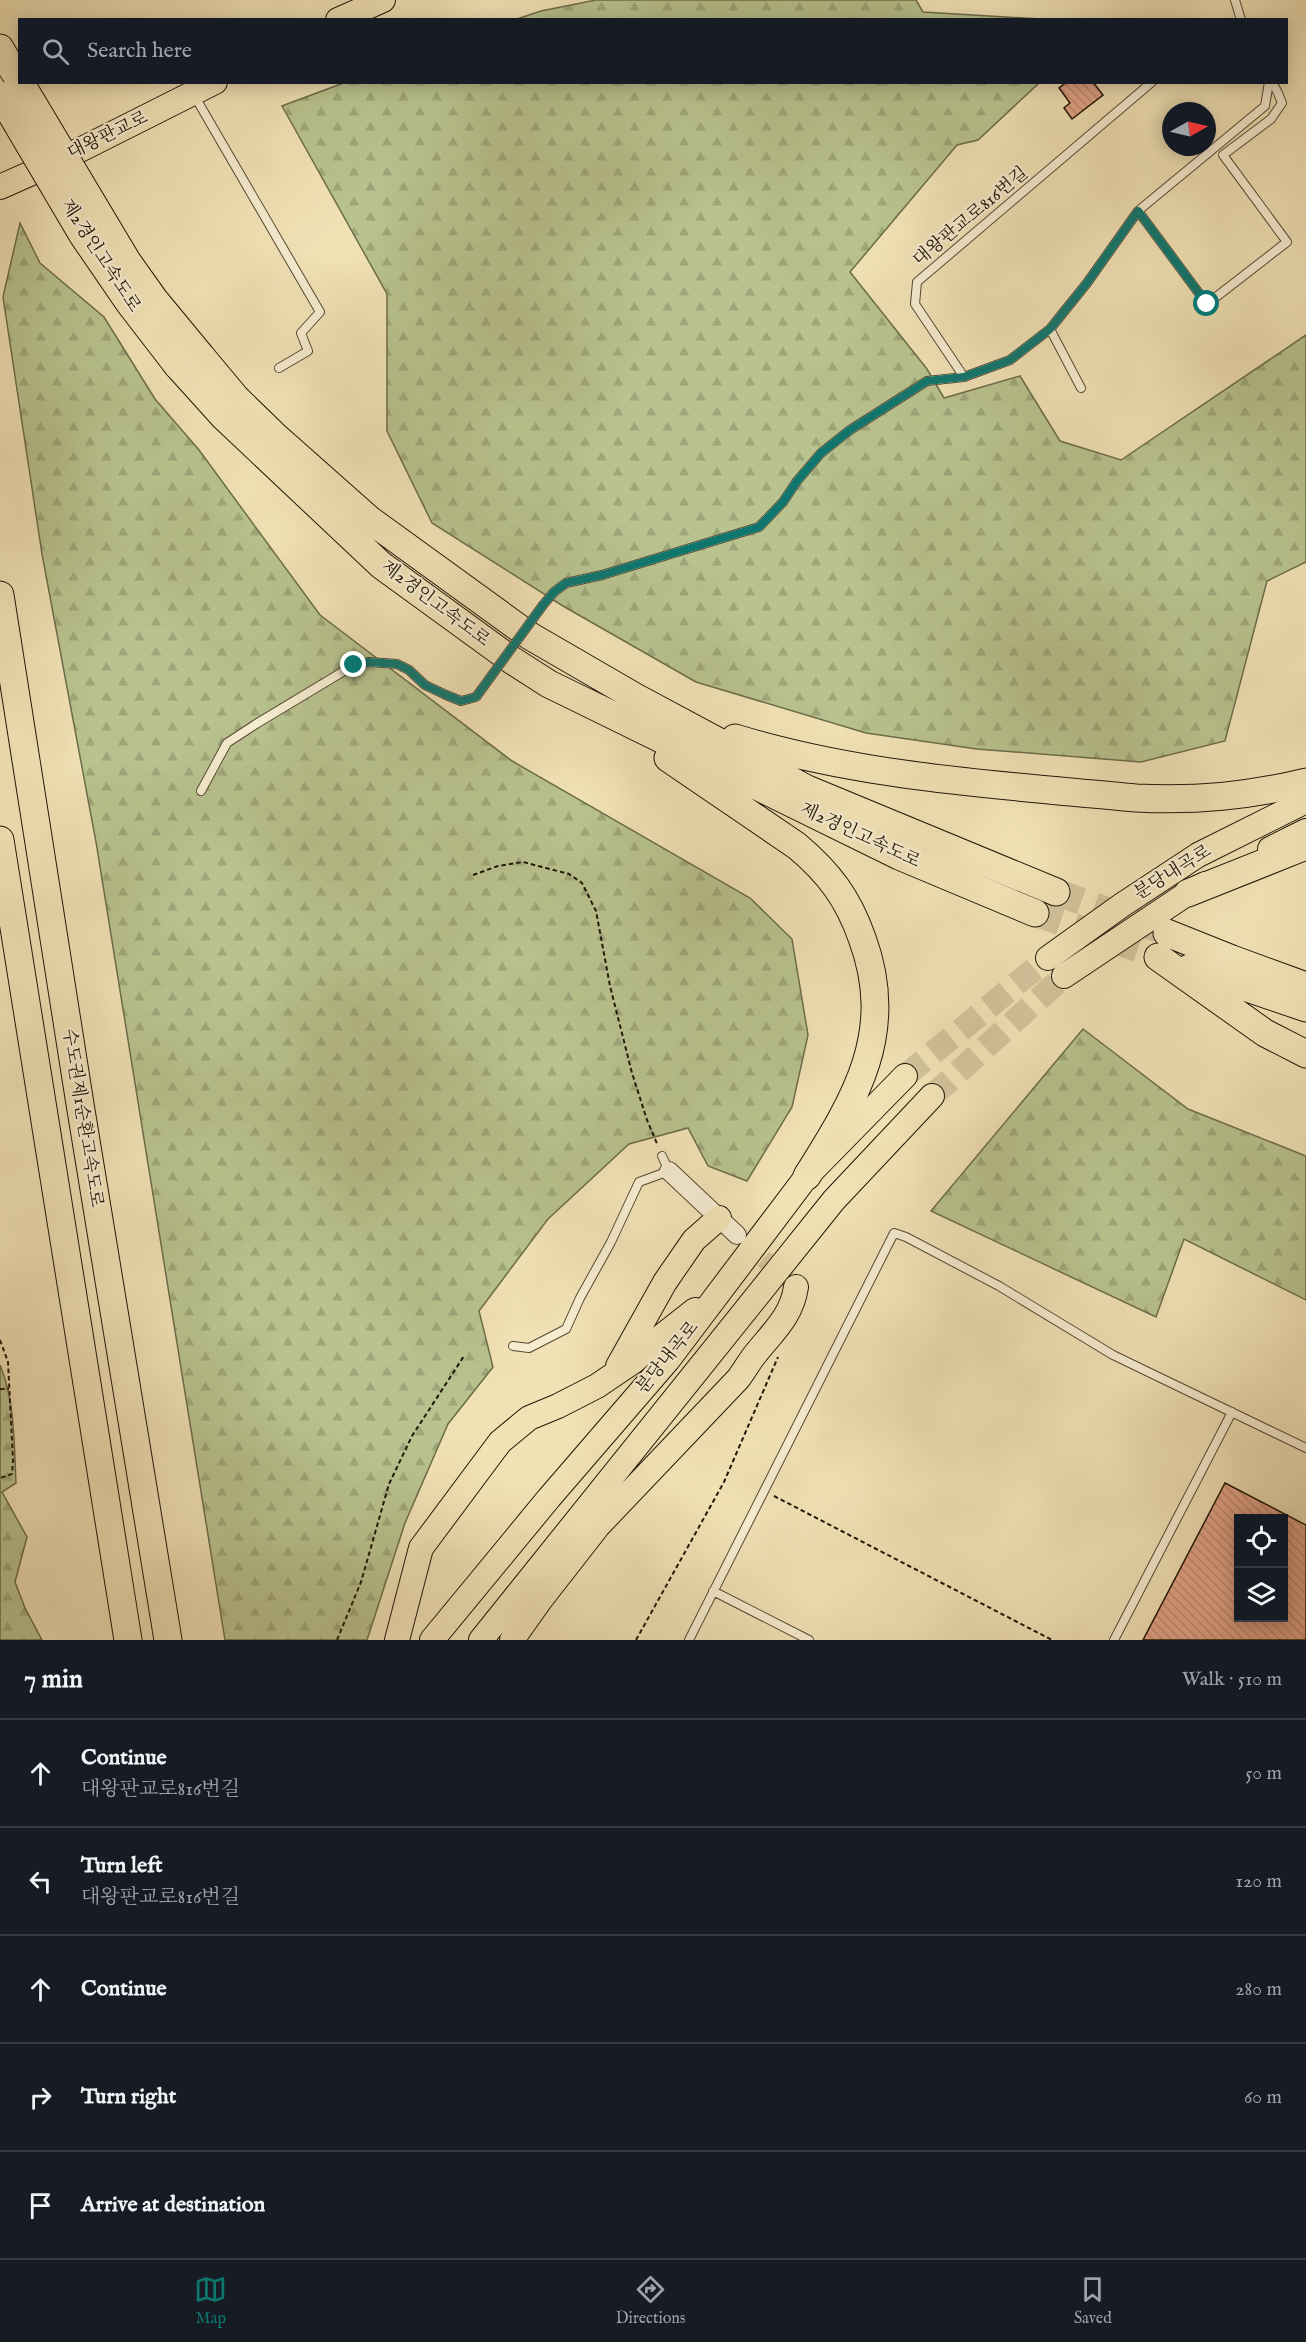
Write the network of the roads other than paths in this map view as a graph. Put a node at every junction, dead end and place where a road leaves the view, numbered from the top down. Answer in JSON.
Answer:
{"nodes":[{"id":1,"x":383,"y":0,"type":"edge"},
{"id":2,"x":1235,"y":0,"type":"edge"},
{"id":3,"x":342,"y":18,"type":"edge"},
{"id":4,"x":1240,"y":18,"type":"edge"},
{"id":5,"x":0,"y":48,"type":"edge"},
{"id":6,"x":18,"y":79,"type":"edge"},
{"id":7,"x":21,"y":84,"type":"edge"},
{"id":8,"x":1150,"y":84,"type":"edge"},
{"id":9,"x":1270,"y":84,"type":"edge"},
{"id":10,"x":1271,"y":84,"type":"edge"},
{"id":11,"x":204,"y":88,"type":"edge"},
{"id":12,"x":0,"y":95,"type":"edge"},
{"id":13,"x":0,"y":187,"type":"edge"},
{"id":14,"x":1138,"y":211,"type":"junction"},
{"id":15,"x":1050,"y":329,"type":"junction"},
{"id":16,"x":189,"y":361,"type":"junction"},
{"id":17,"x":279,"y":368,"type":"dead end"},
{"id":18,"x":964,"y":377,"type":"junction"},
{"id":19,"x":1081,"y":388,"type":"dead end"},
{"id":20,"x":0,"y":595,"type":"edge"},
{"id":21,"x":637,"y":698,"type":"junction"},
{"id":22,"x":588,"y":703,"type":"junction"},
{"id":23,"x":1306,"y":782,"type":"edge"},
{"id":24,"x":201,"y":791,"type":"dead end"},
{"id":25,"x":1306,"y":801,"type":"edge"},
{"id":26,"x":1306,"y":831,"type":"edge"},
{"id":27,"x":0,"y":840,"type":"edge"},
{"id":28,"x":1306,"y":846,"type":"edge"},
{"id":29,"x":1056,"y":892,"type":"tunnel mouth"},
{"id":30,"x":1188,"y":893,"type":"junction"},
{"id":31,"x":1035,"y":913,"type":"tunnel mouth"},
{"id":32,"x":1157,"y":947,"type":"junction"},
{"id":33,"x":1048,"y":958,"type":"tunnel mouth"},
{"id":34,"x":1064,"y":976,"type":"tunnel mouth"},
{"id":35,"x":1306,"y":986,"type":"edge"},
{"id":36,"x":1306,"y":1008,"type":"edge"},
{"id":37,"x":1306,"y":1054,"type":"edge"},
{"id":38,"x":904,"y":1076,"type":"tunnel mouth"},
{"id":39,"x":932,"y":1096,"type":"tunnel mouth"},
{"id":40,"x":665,"y":1164,"type":"joint"},
{"id":41,"x":807,"y":1176,"type":"junction"},
{"id":42,"x":719,"y":1218,"type":"junction"},
{"id":43,"x":737,"y":1235,"type":"tunnel mouth"},
{"id":44,"x":796,"y":1287,"type":"dead end"},
{"id":45,"x":723,"y":1288,"type":"junction"},
{"id":46,"x":513,"y":1346,"type":"dead end"},
{"id":47,"x":613,"y":1375,"type":"junction"},
{"id":48,"x":1232,"y":1412,"type":"junction"},
{"id":49,"x":1306,"y":1448,"type":"edge"},
{"id":50,"x":713,"y":1591,"type":"junction"},
{"id":51,"x":128,"y":1640,"type":"edge"},
{"id":52,"x":168,"y":1640,"type":"edge"},
{"id":53,"x":397,"y":1640,"type":"edge"},
{"id":54,"x":432,"y":1640,"type":"edge"},
{"id":55,"x":481,"y":1640,"type":"edge"},
{"id":56,"x":512,"y":1640,"type":"edge"},
{"id":57,"x":689,"y":1640,"type":"edge"},
{"id":58,"x":809,"y":1640,"type":"edge"},
{"id":59,"x":1114,"y":1640,"type":"edge"}],
"edges":[{"from":1,"to":3,"type":"main road"},
{"from":2,"to":4,"type":"lane"},
{"from":5,"to":6,"type":"highway","name":"제2경인고속도로"},
{"from":7,"to":16,"type":"highway","name":"제2경인고속도로","bridge":true},
{"from":8,"to":18,"type":"lane","name":"대왕판교로816번길"},
{"from":9,"to":14,"type":"lane"},
{"from":10,"to":14,"type":"lane"},
{"from":11,"to":13,"type":"main road","name":"대왕판교로"},
{"from":11,"to":17,"type":"lane"},
{"from":12,"to":16,"type":"highway","name":"제2경인고속도로","bridge":true},
{"from":14,"to":15,"type":"lane"},
{"from":15,"to":18,"type":"lane"},
{"from":15,"to":19,"type":"lane"},
{"from":16,"to":21,"type":"highway","name":"제2경인고속도로"},
{"from":16,"to":22,"type":"highway","name":"제2경인고속도로"},
{"from":18,"to":24,"type":"lane","bridge":true},
{"from":20,"to":52,"type":"highway","name":"수도권제1순환고속도로"},
{"from":21,"to":23,"type":"highway"},
{"from":21,"to":29,"type":"highway","name":"제2경인고속도로"},
{"from":22,"to":31,"type":"highway","name":"제2경인고속도로"},
{"from":22,"to":41,"type":"highway"},
{"from":25,"to":33,"type":"main road","name":"분당내곡로"},
{"from":26,"to":30,"type":"main road","name":"분당내곡로"},
{"from":27,"to":51,"type":"highway"},
{"from":28,"to":30,"type":"highway"},
{"from":30,"to":34,"type":"main road","name":"분당내곡로"},
{"from":32,"to":35,"type":"highway"},
{"from":32,"to":36,"type":"highway"},
{"from":32,"to":37,"type":"highway"},
{"from":38,"to":41,"type":"main road","name":"분당내곡로"},
{"from":39,"to":55,"type":"main road","name":"분당내곡로"},
{"from":40,"to":42,"type":"street"},
{"from":40,"to":46,"type":"lane"},
{"from":41,"to":45,"type":"main road","name":"분당내곡로"},
{"from":42,"to":43,"type":"street"},
{"from":42,"to":47,"type":"main road"},
{"from":44,"to":56,"type":"main road"},
{"from":45,"to":47,"type":"main road"},
{"from":45,"to":54,"type":"main road","name":"분당내곡로"},
{"from":47,"to":53,"type":"main road"},
{"from":48,"to":49,"type":"lane"},
{"from":48,"to":50,"type":"lane"},
{"from":48,"to":59,"type":"lane"},
{"from":50,"to":57,"type":"lane"},
{"from":50,"to":58,"type":"lane"}]}
